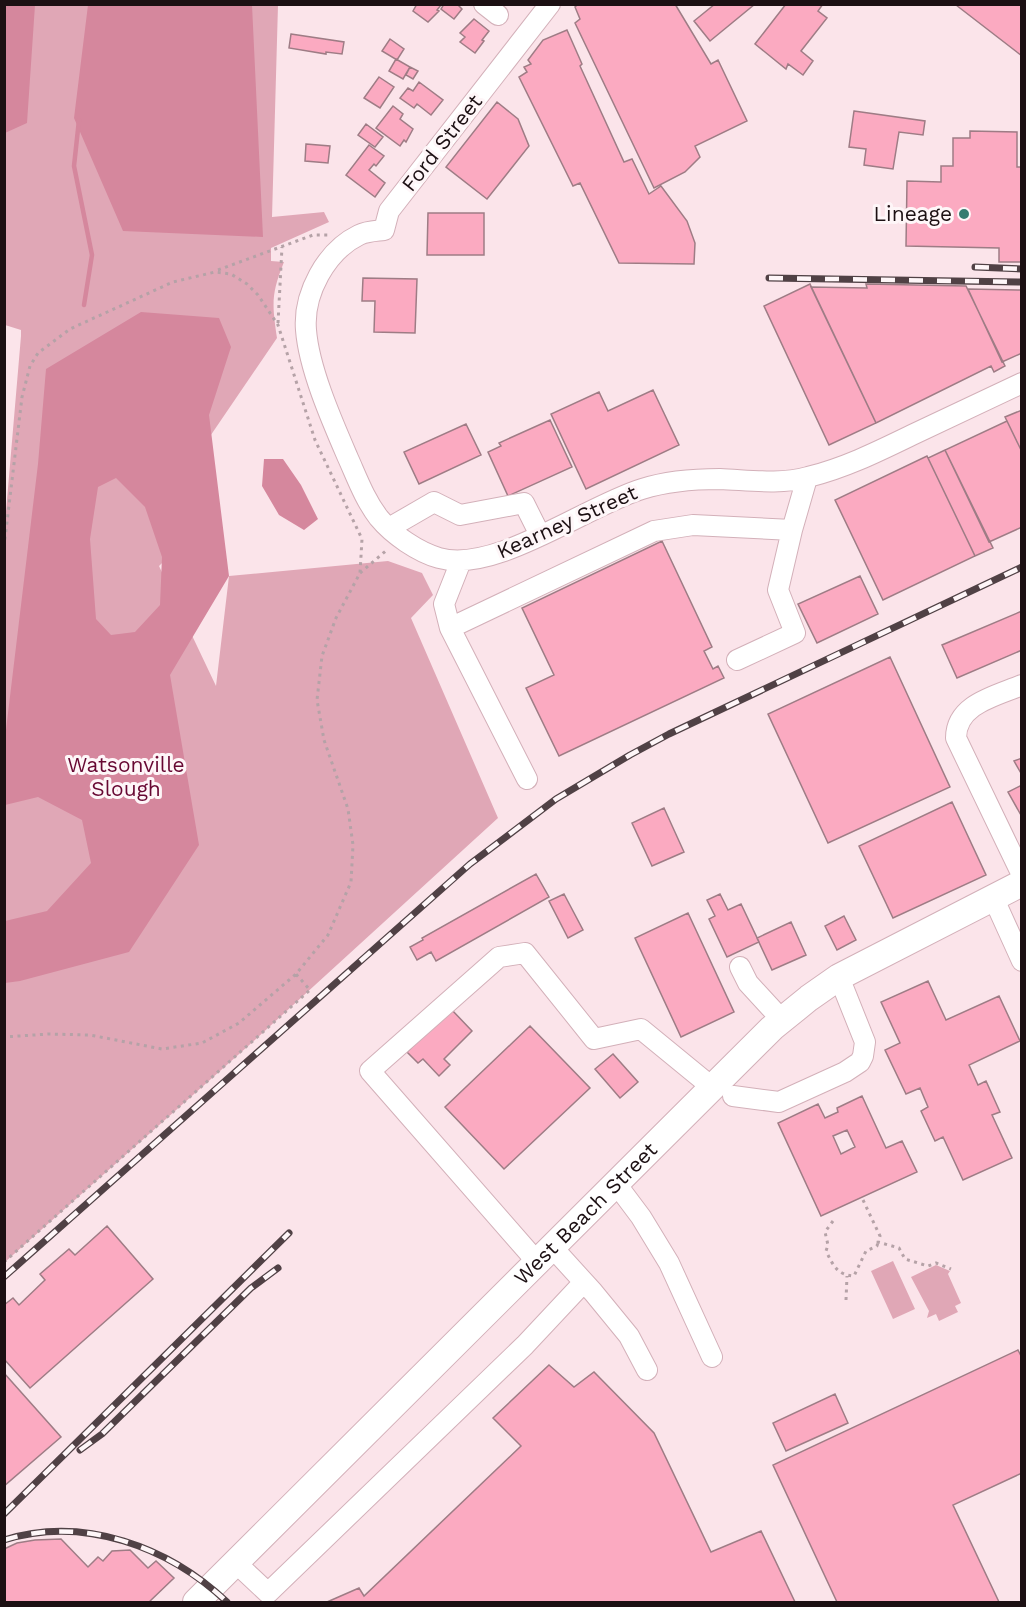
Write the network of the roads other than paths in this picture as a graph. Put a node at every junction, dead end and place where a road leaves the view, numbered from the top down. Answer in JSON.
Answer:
{"nodes":[{"id":1,"x":550,"y":4,"type":"edge"},
{"id":2,"x":327,"y":263,"type":"joint"},
{"id":3,"x":1022,"y":383,"type":"edge"},
{"id":4,"x":807,"y":478,"type":"junction"},
{"id":5,"x":792,"y":530,"type":"junction"},
{"id":6,"x":395,"y":533,"type":"junction"},
{"id":7,"x":540,"y":535,"type":"junction"},
{"id":8,"x":461,"y":561,"type":"junction"},
{"id":9,"x":450,"y":628,"type":"junction"},
{"id":10,"x":737,"y":660,"type":"dead end"},
{"id":11,"x":1022,"y":685,"type":"edge"},
{"id":12,"x":527,"y":778,"type":"dead end"},
{"id":13,"x":1022,"y":875,"type":"edge"},
{"id":14,"x":1022,"y":883,"type":"edge"},
{"id":15,"x":993,"y":897,"type":"junction"},
{"id":16,"x":1022,"y":961,"type":"edge"},
{"id":17,"x":740,"y":967,"type":"dead end"},
{"id":18,"x":839,"y":977,"type":"junction"},
{"id":19,"x":782,"y":1020,"type":"junction"},
{"id":20,"x":723,"y":1092,"type":"junction"},
{"id":21,"x":617,"y":1185,"type":"junction"},
{"id":22,"x":545,"y":1256,"type":"junction"},
{"id":23,"x":584,"y":1282,"type":"junction"},
{"id":24,"x":712,"y":1357,"type":"dead end"},
{"id":25,"x":647,"y":1370,"type":"dead end"},
{"id":26,"x":236,"y":1563,"type":"junction"},
{"id":27,"x":196,"y":1602,"type":"edge"}],
"edges":[{"from":1,"to":2,"type":"street","name":"Ford Street"},
{"from":2,"to":6,"type":"street","name":"Kearney Street"},
{"from":3,"to":4,"type":"street","name":"Kearney Street"},
{"from":4,"to":5,"type":"street"},
{"from":4,"to":7,"type":"street","name":"Kearney Street"},
{"from":5,"to":9,"type":"street"},
{"from":5,"to":10,"type":"street"},
{"from":6,"to":7,"type":"street"},
{"from":6,"to":8,"type":"street","name":"Kearney Street"},
{"from":7,"to":8,"type":"street","name":"Kearney Street"},
{"from":8,"to":9,"type":"street"},
{"from":9,"to":12,"type":"street"},
{"from":11,"to":13,"type":"street"},
{"from":14,"to":15,"type":"main road","name":"West Beach Street"},
{"from":15,"to":16,"type":"street"},
{"from":15,"to":18,"type":"main road","name":"West Beach Street"},
{"from":17,"to":19,"type":"street"},
{"from":18,"to":19,"type":"main road","name":"West Beach Street"},
{"from":18,"to":20,"type":"street"},
{"from":19,"to":20,"type":"main road","name":"West Beach Street"},
{"from":20,"to":21,"type":"main road","name":"West Beach Street"},
{"from":20,"to":22,"type":"street"},
{"from":21,"to":22,"type":"main road","name":"West Beach Street"},
{"from":21,"to":24,"type":"street"},
{"from":22,"to":23,"type":"street"},
{"from":22,"to":26,"type":"main road","name":"West Beach Street"},
{"from":23,"to":25,"type":"street"},
{"from":23,"to":26,"type":"street"},
{"from":26,"to":27,"type":"main road","name":"West Beach Street"}]}
